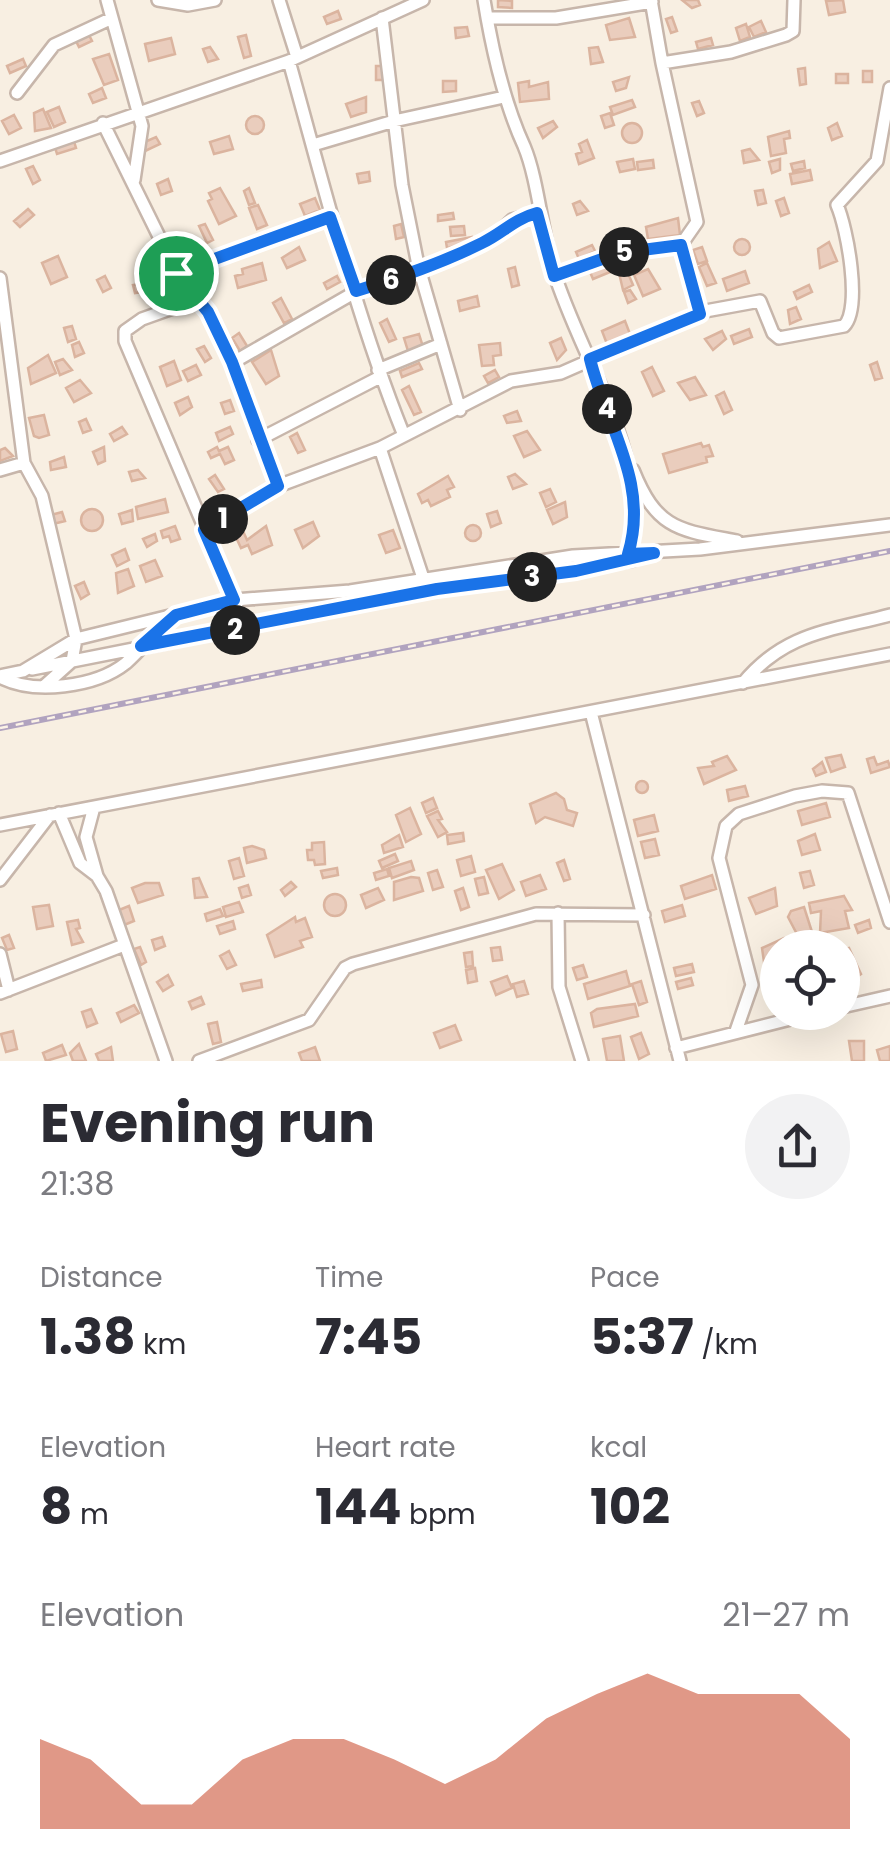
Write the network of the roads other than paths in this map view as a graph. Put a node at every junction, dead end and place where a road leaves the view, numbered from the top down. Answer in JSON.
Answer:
{"nodes":[{"id":1,"x":107,"y":0,"type":"edge"},
{"id":2,"x":158,"y":0,"type":"edge"},
{"id":3,"x":214,"y":0,"type":"edge"},
{"id":4,"x":280,"y":0,"type":"edge"},
{"id":5,"x":422,"y":0,"type":"edge"},
{"id":6,"x":484,"y":0,"type":"edge"},
{"id":7,"x":794,"y":0,"type":"edge"},
{"id":8,"x":651,"y":1,"type":"edge"},
{"id":9,"x":382,"y":18,"type":"junction"},
{"id":10,"x":487,"y":18,"type":"junction"},
{"id":11,"x":110,"y":19,"type":"junction"},
{"id":12,"x":293,"y":59,"type":"junction"},
{"id":13,"x":662,"y":63,"type":"junction"},
{"id":14,"x":890,"y":88,"type":"edge"},
{"id":15,"x":16,"y":93,"type":"dead end"},
{"id":16,"x":504,"y":96,"type":"junction"},
{"id":17,"x":140,"y":113,"type":"junction"},
{"id":18,"x":394,"y":121,"type":"junction"},
{"id":19,"x":103,"y":123,"type":"junction"},
{"id":20,"x":313,"y":146,"type":"junction"},
{"id":21,"x":0,"y":161,"type":"edge"},
{"id":22,"x":134,"y":188,"type":"junction"},
{"id":23,"x":537,"y":213,"type":"junction"},
{"id":24,"x":330,"y":217,"type":"junction"},
{"id":25,"x":681,"y":245,"type":"junction"},
{"id":26,"x":420,"y":271,"type":"junction"},
{"id":27,"x":176,"y":273,"type":"junction"},
{"id":28,"x":554,"y":276,"type":"junction"},
{"id":29,"x":0,"y":278,"type":"edge"},
{"id":30,"x":356,"y":291,"type":"junction"},
{"id":31,"x":198,"y":299,"type":"junction"},
{"id":32,"x":700,"y":312,"type":"junction"},
{"id":33,"x":441,"y":344,"type":"junction"},
{"id":34,"x":590,"y":361,"type":"junction"},
{"id":35,"x":232,"y":362,"type":"junction"},
{"id":36,"x":379,"y":373,"type":"junction"},
{"id":37,"x":460,"y":410,"type":"junction"},
{"id":38,"x":403,"y":433,"type":"junction"},
{"id":39,"x":258,"y":440,"type":"junction"},
{"id":40,"x":380,"y":448,"type":"junction"},
{"id":41,"x":628,"y":457,"type":"junction"},
{"id":42,"x":24,"y":463,"type":"junction"},
{"id":43,"x":0,"y":470,"type":"edge"},
{"id":44,"x":278,"y":486,"type":"junction"},
{"id":45,"x":890,"y":525,"type":"edge"},
{"id":46,"x":204,"y":530,"type":"junction"},
{"id":47,"x":752,"y":544,"type":"junction"},
{"id":48,"x":654,"y":553,"type":"junction"},
{"id":49,"x":628,"y":554,"type":"junction"},
{"id":50,"x":423,"y":578,"type":"junction"},
{"id":51,"x":234,"y":600,"type":"junction"},
{"id":52,"x":176,"y":615,"type":"junction"},
{"id":53,"x":890,"y":616,"type":"edge"},
{"id":54,"x":76,"y":639,"type":"junction"},
{"id":55,"x":141,"y":646,"type":"junction"},
{"id":56,"x":890,"y":654,"type":"edge"},
{"id":57,"x":72,"y":660,"type":"junction"},
{"id":58,"x":23,"y":671,"type":"junction"},
{"id":59,"x":0,"y":676,"type":"edge"},
{"id":60,"x":743,"y":683,"type":"junction"},
{"id":61,"x":43,"y":687,"type":"junction"},
{"id":62,"x":591,"y":712,"type":"junction"},
{"id":63,"x":94,"y":807,"type":"junction"},
{"id":64,"x":55,"y":814,"type":"junction"},
{"id":65,"x":0,"y":825,"type":"edge"},
{"id":66,"x":97,"y":876,"type":"junction"},
{"id":67,"x":0,"y":880,"type":"edge"},
{"id":68,"x":558,"y":912,"type":"junction"},
{"id":69,"x":644,"y":915,"type":"junction"},
{"id":70,"x":890,"y":922,"type":"edge"},
{"id":71,"x":124,"y":946,"type":"junction"},
{"id":72,"x":0,"y":954,"type":"edge"},
{"id":73,"x":4,"y":991,"type":"edge"},
{"id":74,"x":890,"y":996,"type":"edge"},
{"id":75,"x":860,"y":1003,"type":"edge"},
{"id":76,"x":760,"y":1025,"type":"edge"},
{"id":77,"x":736,"y":1031,"type":"junction"},
{"id":78,"x":678,"y":1054,"type":"edge"},
{"id":79,"x":166,"y":1061,"type":"edge"},
{"id":80,"x":199,"y":1061,"type":"edge"},
{"id":81,"x":582,"y":1061,"type":"edge"}],
"edges":[{"from":1,"to":11,"type":"street"},
{"from":2,"to":3,"type":"street"},
{"from":4,"to":12,"type":"street"},
{"from":5,"to":9,"type":"street"},
{"from":6,"to":10,"type":"street"},
{"from":7,"to":13,"type":"street"},
{"from":8,"to":10,"type":"street"},
{"from":8,"to":13,"type":"street"},
{"from":9,"to":12,"type":"street"},
{"from":9,"to":18,"type":"street"},
{"from":10,"to":16,"type":"street"},
{"from":11,"to":15,"type":"street"},
{"from":11,"to":17,"type":"street"},
{"from":12,"to":17,"type":"street"},
{"from":12,"to":20,"type":"street"},
{"from":13,"to":25,"type":"street"},
{"from":14,"to":32,"type":"street"},
{"from":16,"to":18,"type":"street"},
{"from":16,"to":23,"type":"street"},
{"from":17,"to":19,"type":"street"},
{"from":17,"to":22,"type":"street"},
{"from":18,"to":20,"type":"street"},
{"from":18,"to":26,"type":"street"},
{"from":19,"to":21,"type":"street"},
{"from":19,"to":22,"type":"street"},
{"from":20,"to":24,"type":"street"},
{"from":22,"to":27,"type":"street"},
{"from":23,"to":26,"type":"street"},
{"from":23,"to":28,"type":"street"},
{"from":24,"to":27,"type":"street"},
{"from":24,"to":30,"type":"street"},
{"from":25,"to":28,"type":"street"},
{"from":25,"to":32,"type":"street"},
{"from":26,"to":30,"type":"street"},
{"from":26,"to":33,"type":"street"},
{"from":27,"to":31,"type":"street"},
{"from":28,"to":34,"type":"street"},
{"from":29,"to":42,"type":"street"},
{"from":30,"to":35,"type":"street"},
{"from":30,"to":36,"type":"street"},
{"from":31,"to":35,"type":"street"},
{"from":31,"to":46,"type":"street"},
{"from":32,"to":34,"type":"street"},
{"from":33,"to":36,"type":"street"},
{"from":33,"to":37,"type":"street"},
{"from":34,"to":37,"type":"street"},
{"from":34,"to":41,"type":"street"},
{"from":35,"to":39,"type":"street"},
{"from":36,"to":38,"type":"street"},
{"from":36,"to":39,"type":"street"},
{"from":37,"to":38,"type":"street"},
{"from":38,"to":40,"type":"street"},
{"from":39,"to":44,"type":"street"},
{"from":40,"to":44,"type":"street"},
{"from":40,"to":50,"type":"street"},
{"from":41,"to":47,"type":"street"},
{"from":41,"to":49,"type":"street"},
{"from":42,"to":43,"type":"street"},
{"from":42,"to":54,"type":"street"},
{"from":44,"to":46,"type":"street"},
{"from":45,"to":47,"type":"street"},
{"from":46,"to":51,"type":"street"},
{"from":47,"to":48,"type":"street"},
{"from":48,"to":49,"type":"street"},
{"from":48,"to":55,"type":"street"},
{"from":49,"to":50,"type":"street"},
{"from":50,"to":51,"type":"street"},
{"from":51,"to":52,"type":"street"},
{"from":52,"to":54,"type":"street"},
{"from":52,"to":55,"type":"street"},
{"from":53,"to":60,"type":"street"},
{"from":54,"to":57,"type":"street"},
{"from":54,"to":58,"type":"street"},
{"from":55,"to":57,"type":"street"},
{"from":55,"to":61,"type":"street"},
{"from":56,"to":60,"type":"street"},
{"from":57,"to":58,"type":"street"},
{"from":57,"to":61,"type":"street"},
{"from":58,"to":59,"type":"street"},
{"from":59,"to":61,"type":"street"},
{"from":60,"to":62,"type":"street"},
{"from":62,"to":63,"type":"street"},
{"from":62,"to":69,"type":"street"},
{"from":63,"to":64,"type":"street"},
{"from":63,"to":66,"type":"street"},
{"from":64,"to":65,"type":"street"},
{"from":64,"to":66,"type":"street"},
{"from":64,"to":67,"type":"street"},
{"from":66,"to":71,"type":"street"},
{"from":68,"to":69,"type":"street"},
{"from":68,"to":80,"type":"street"},
{"from":68,"to":81,"type":"street"},
{"from":69,"to":78,"type":"street"},
{"from":70,"to":77,"type":"street"},
{"from":71,"to":73,"type":"street"},
{"from":71,"to":79,"type":"street"},
{"from":72,"to":73,"type":"street"},
{"from":74,"to":75,"type":"street"},
{"from":76,"to":77,"type":"street"},
{"from":77,"to":78,"type":"street"}]}
